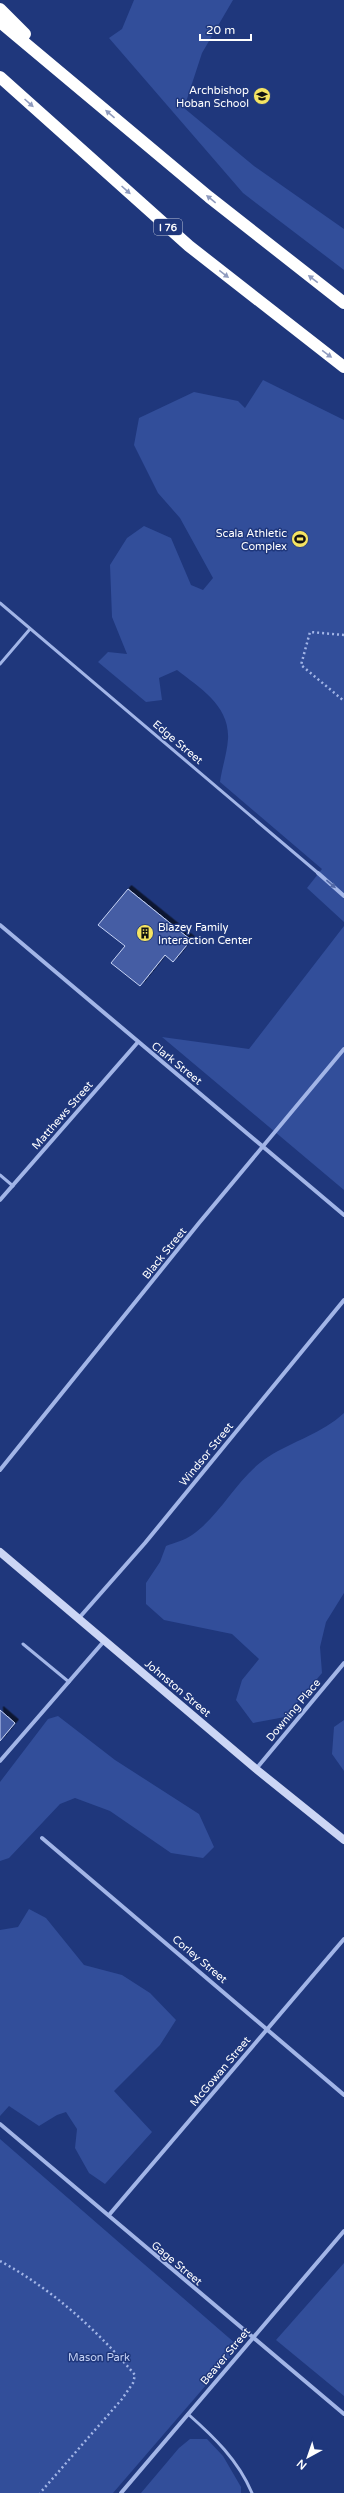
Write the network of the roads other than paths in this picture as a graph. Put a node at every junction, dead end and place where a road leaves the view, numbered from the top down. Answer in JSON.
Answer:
{"nodes":[{"id":1,"x":0,"y":8,"type":"edge"},
{"id":2,"x":0,"y":22,"type":"edge"},
{"id":3,"x":0,"y":77,"type":"edge"},
{"id":4,"x":75,"y":84,"type":"junction"},
{"id":5,"x":344,"y":303,"type":"edge"},
{"id":6,"x":344,"y":367,"type":"edge"},
{"id":7,"x":0,"y":603,"type":"edge"},
{"id":8,"x":30,"y":629,"type":"junction"},
{"id":9,"x":0,"y":664,"type":"edge"},
{"id":10,"x":318,"y":873,"type":"joint"},
{"id":11,"x":344,"y":896,"type":"edge"},
{"id":12,"x":0,"y":925,"type":"edge"},
{"id":13,"x":138,"y":1042,"type":"junction"},
{"id":14,"x":344,"y":1049,"type":"edge"},
{"id":15,"x":263,"y":1145,"type":"junction"},
{"id":16,"x":0,"y":1175,"type":"edge"},
{"id":17,"x":13,"y":1186,"type":"junction"},
{"id":18,"x":0,"y":1200,"type":"edge"},
{"id":19,"x":344,"y":1215,"type":"edge"},
{"id":20,"x":344,"y":1300,"type":"edge"},
{"id":21,"x":0,"y":1470,"type":"edge"},
{"id":22,"x":0,"y":1552,"type":"edge"},
{"id":23,"x":79,"y":1618,"type":"junction"},
{"id":24,"x":105,"y":1640,"type":"junction"},
{"id":25,"x":23,"y":1644,"type":"dead end"},
{"id":26,"x":344,"y":1663,"type":"edge"},
{"id":27,"x":69,"y":1682,"type":"junction"},
{"id":28,"x":0,"y":1761,"type":"edge"},
{"id":29,"x":256,"y":1769,"type":"junction"},
{"id":30,"x":42,"y":1838,"type":"dead end"},
{"id":31,"x":344,"y":1840,"type":"edge"},
{"id":32,"x":344,"y":1939,"type":"edge"},
{"id":33,"x":267,"y":2029,"type":"junction"},
{"id":34,"x":344,"y":2095,"type":"edge"},
{"id":35,"x":0,"y":2124,"type":"edge"},
{"id":36,"x":109,"y":2215,"type":"junction"},
{"id":37,"x":344,"y":2231,"type":"edge"},
{"id":38,"x":252,"y":2338,"type":"junction"},
{"id":39,"x":188,"y":2414,"type":"junction"},
{"id":40,"x":344,"y":2414,"type":"edge"},
{"id":41,"x":121,"y":2493,"type":"edge"},
{"id":42,"x":252,"y":2493,"type":"edge"}],
"edges":[{"from":1,"to":4,"type":"highway"},
{"from":2,"to":4,"type":"highway"},
{"from":3,"to":6,"type":"highway","number":"I 76","one_way":true},
{"from":5,"to":4,"type":"highway","one_way":true},
{"from":7,"to":8,"type":"lane","name":"Edge Street"},
{"from":8,"to":9,"type":"lane"},
{"from":8,"to":10,"type":"lane","name":"Edge Street"},
{"from":10,"to":11,"type":"street","name":"Edge Street","one_way":true},
{"from":12,"to":13,"type":"street","name":"Clark Street"},
{"from":13,"to":15,"type":"street","name":"Clark Street"},
{"from":13,"to":17,"type":"street","name":"Matthews Street"},
{"from":14,"to":15,"type":"street","name":"Black Street"},
{"from":15,"to":19,"type":"street","name":"Clark Street"},
{"from":15,"to":21,"type":"street","name":"Black Street"},
{"from":16,"to":17,"type":"lane"},
{"from":17,"to":18,"type":"street","name":"Matthews Street"},
{"from":20,"to":23,"type":"street","name":"Windsor Street"},
{"from":22,"to":23,"type":"main road","name":"Johnston Street"},
{"from":23,"to":24,"type":"main road","name":"Johnston Street"},
{"from":24,"to":27,"type":"street"},
{"from":24,"to":29,"type":"main road","name":"Johnston Street"},
{"from":25,"to":27,"type":"lane"},
{"from":26,"to":29,"type":"street","name":"Downing Place"},
{"from":27,"to":28,"type":"street"},
{"from":29,"to":31,"type":"main road","name":"Johnston Street"},
{"from":30,"to":33,"type":"street","name":"Corley Street"},
{"from":32,"to":33,"type":"street","name":"McGowan Street"},
{"from":33,"to":34,"type":"street","name":"Corley Street"},
{"from":33,"to":36,"type":"street","name":"McGowan Street"},
{"from":35,"to":36,"type":"street","name":"Gage Street"},
{"from":36,"to":38,"type":"street","name":"Gage Street"},
{"from":37,"to":38,"type":"street","name":"Beaver Street"},
{"from":38,"to":39,"type":"street","name":"Beaver Street"},
{"from":38,"to":40,"type":"street","name":"Gage Street"},
{"from":39,"to":41,"type":"street","name":"Beaver Street"},
{"from":39,"to":42,"type":"lane"}]}
